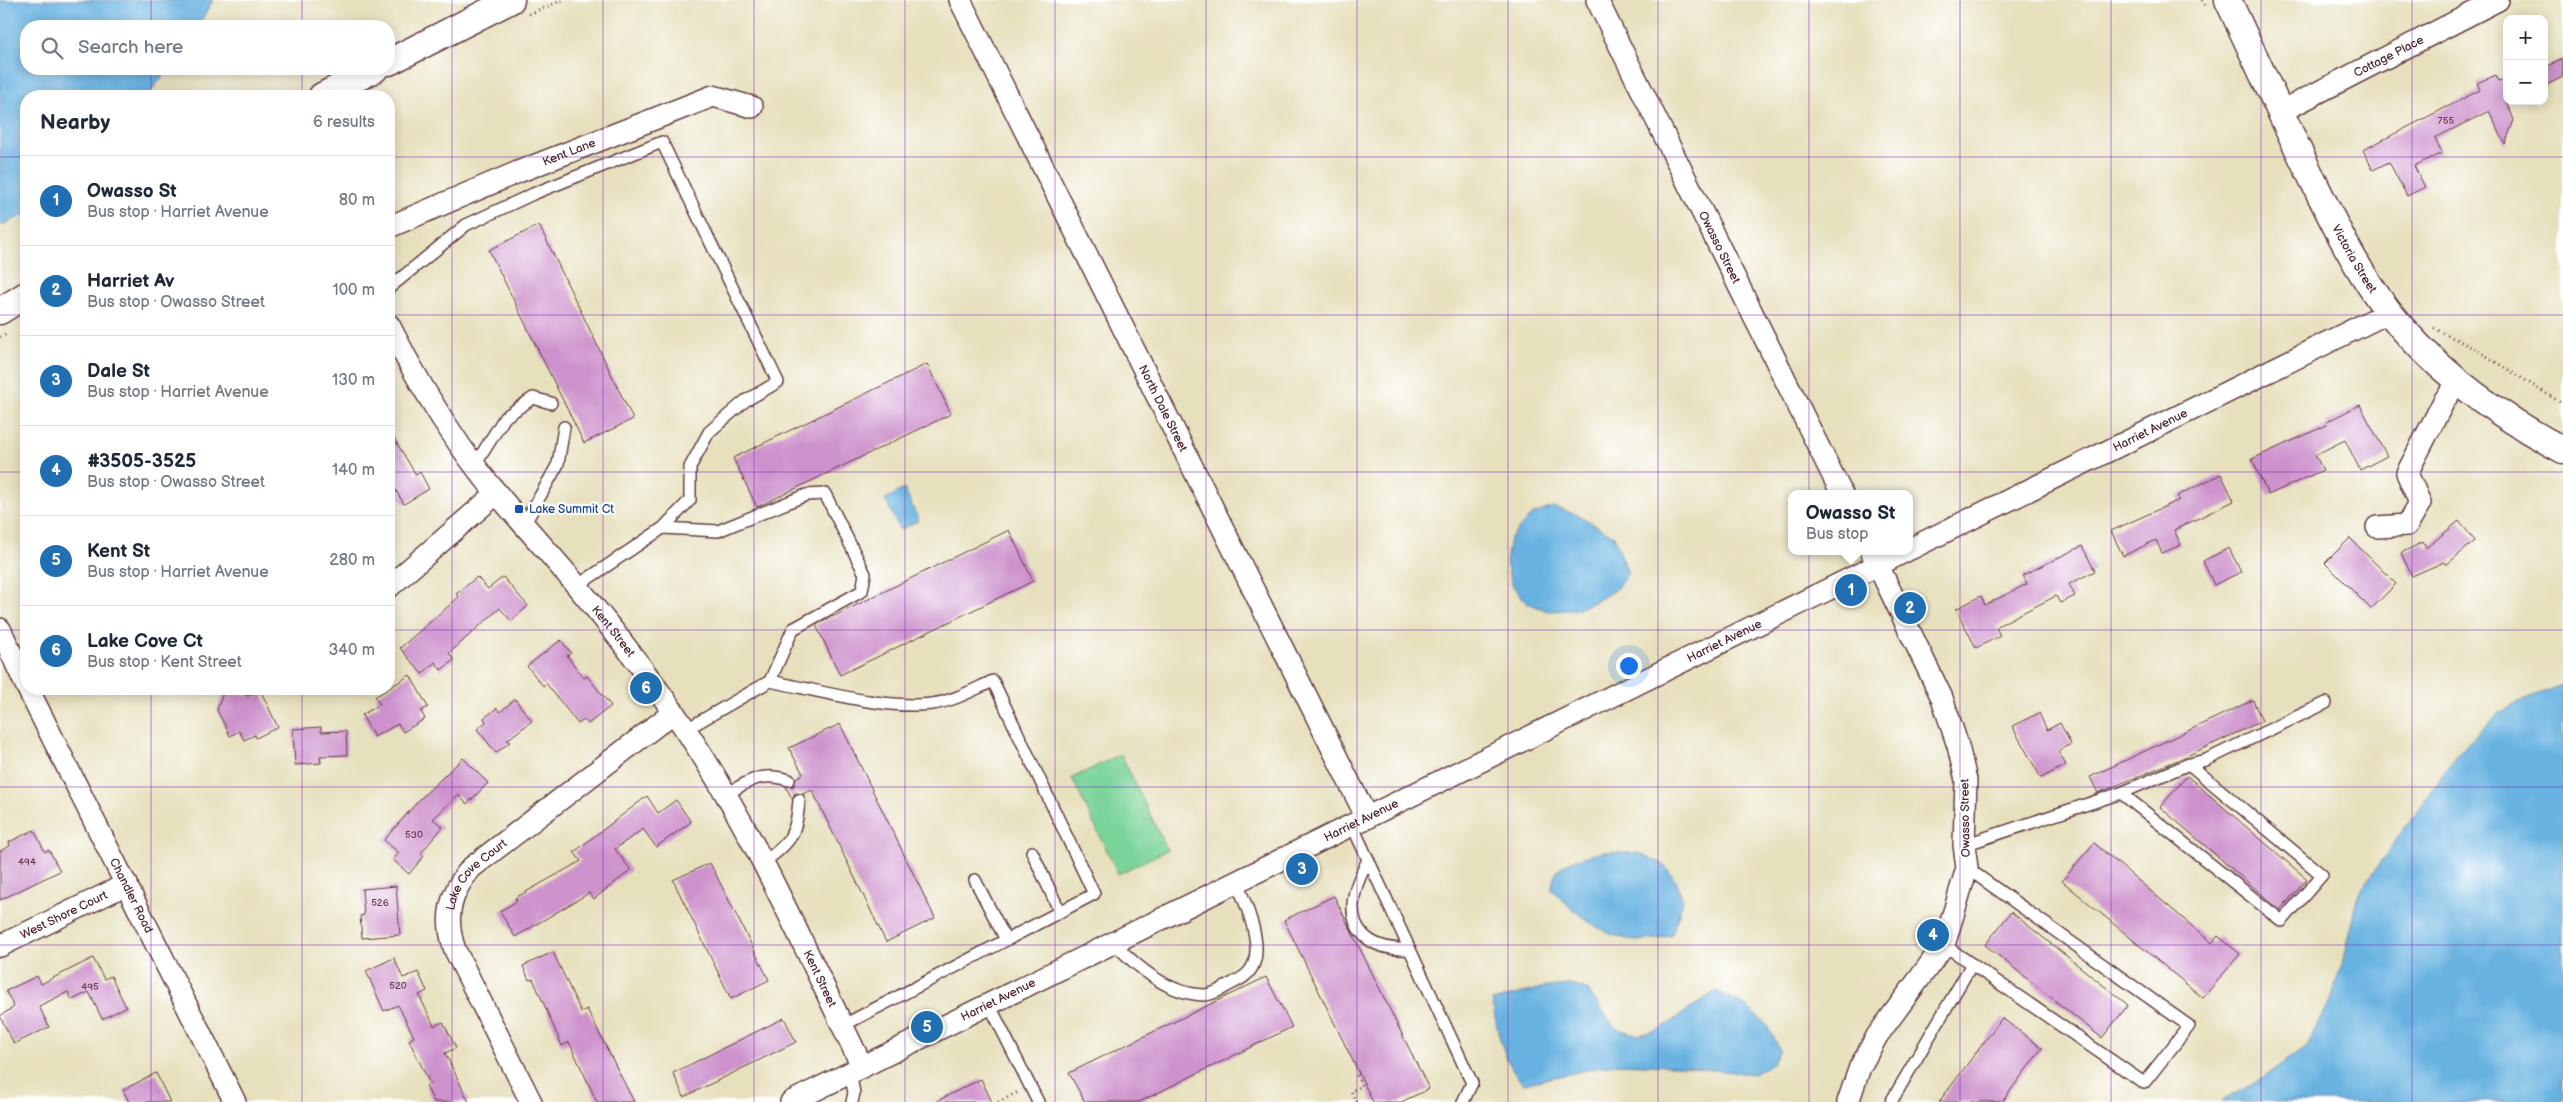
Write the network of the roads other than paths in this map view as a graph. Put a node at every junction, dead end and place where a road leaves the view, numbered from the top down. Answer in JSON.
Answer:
{"nodes":[{"id":1,"x":511,"y":0,"type":"edge"},
{"id":2,"x":960,"y":0,"type":"edge"},
{"id":3,"x":1597,"y":0,"type":"edge"},
{"id":4,"x":2228,"y":0,"type":"edge"},
{"id":5,"x":2498,"y":0,"type":"edge"},
{"id":6,"x":395,"y":59,"type":"edge"},
{"id":7,"x":363,"y":75,"type":"edge"},
{"id":8,"x":334,"y":90,"type":"edge"},
{"id":9,"x":752,"y":107,"type":"dead end"},
{"id":10,"x":2280,"y":112,"type":"junction"},
{"id":11,"x":395,"y":224,"type":"edge"},
{"id":12,"x":395,"y":283,"type":"edge"},
{"id":13,"x":20,"y":299,"type":"edge"},
{"id":14,"x":0,"y":311,"type":"edge"},
{"id":15,"x":2389,"y":312,"type":"junction"},
{"id":16,"x":395,"y":336,"type":"edge"},
{"id":17,"x":2457,"y":382,"type":"junction"},
{"id":18,"x":551,"y":404,"type":"dead end"},
{"id":19,"x":564,"y":427,"type":"dead end"},
{"id":20,"x":2563,"y":450,"type":"edge"},
{"id":21,"x":475,"y":465,"type":"junction"},
{"id":22,"x":1840,"y":490,"type":"edge"},
{"id":23,"x":497,"y":493,"type":"junction"},
{"id":24,"x":524,"y":525,"type":"junction"},
{"id":25,"x":2377,"y":527,"type":"dead end"},
{"id":26,"x":663,"y":528,"type":"junction"},
{"id":27,"x":1913,"y":548,"type":"edge"},
{"id":28,"x":1888,"y":555,"type":"edge"},
{"id":29,"x":1874,"y":558,"type":"edge"},
{"id":30,"x":395,"y":582,"type":"edge"},
{"id":31,"x":577,"y":586,"type":"junction"},
{"id":32,"x":0,"y":628,"type":"edge"},
{"id":33,"x":20,"y":672,"type":"edge"},
{"id":34,"x":770,"y":681,"type":"junction"},
{"id":35,"x":31,"y":695,"type":"edge"},
{"id":36,"x":2326,"y":703,"type":"dead end"},
{"id":37,"x":674,"y":712,"type":"junction"},
{"id":38,"x":685,"y":730,"type":"junction"},
{"id":39,"x":2189,"y":764,"type":"junction"},
{"id":40,"x":789,"y":780,"type":"dead end"},
{"id":41,"x":2121,"y":793,"type":"junction"},
{"id":42,"x":725,"y":795,"type":"junction"},
{"id":43,"x":799,"y":800,"type":"dead end"},
{"id":44,"x":1360,"y":822,"type":"junction"},
{"id":45,"x":1964,"y":846,"type":"junction"},
{"id":46,"x":1032,"y":852,"type":"dead end"},
{"id":47,"x":1368,"y":859,"type":"junction"},
{"id":48,"x":762,"y":863,"type":"junction"},
{"id":49,"x":1967,"y":868,"type":"junction"},
{"id":50,"x":975,"y":880,"type":"dead end"},
{"id":51,"x":1237,"y":882,"type":"junction"},
{"id":52,"x":127,"y":884,"type":"junction"},
{"id":53,"x":1060,"y":912,"type":"junction"},
{"id":54,"x":1006,"y":940,"type":"junction"},
{"id":55,"x":1114,"y":943,"type":"junction"},
{"id":56,"x":1944,"y":945,"type":"junction"},
{"id":57,"x":0,"y":946,"type":"edge"},
{"id":58,"x":1410,"y":949,"type":"junction"},
{"id":59,"x":1972,"y":964,"type":"junction"},
{"id":60,"x":989,"y":1004,"type":"junction"},
{"id":61,"x":842,"y":1026,"type":"junction"},
{"id":62,"x":856,"y":1069,"type":"junction"},
{"id":63,"x":235,"y":1102,"type":"edge"},
{"id":64,"x":531,"y":1102,"type":"edge"},
{"id":65,"x":791,"y":1102,"type":"edge"},
{"id":66,"x":852,"y":1102,"type":"edge"},
{"id":67,"x":1038,"y":1102,"type":"edge"},
{"id":68,"x":1463,"y":1102,"type":"edge"},
{"id":69,"x":1848,"y":1102,"type":"edge"},
{"id":70,"x":1891,"y":1102,"type":"edge"}],
"edges":[{"from":1,"to":6,"type":"street"},
{"from":2,"to":44,"type":"street","name":"North Dale Street"},
{"from":3,"to":22,"type":"street","name":"Owasso Street"},
{"from":4,"to":10,"type":"street","name":"Victoria Street"},
{"from":5,"to":10,"type":"street","name":"Cottage Place"},
{"from":7,"to":8,"type":"street"},
{"from":9,"to":11,"type":"street","name":"Kent Lane"},
{"from":10,"to":15,"type":"street","name":"Victoria Street"},
{"from":12,"to":26,"type":"lane"},
{"from":13,"to":14,"type":"street"},
{"from":15,"to":17,"type":"street","name":"Victoria Street"},
{"from":15,"to":27,"type":"street","name":"Harriet Avenue"},
{"from":16,"to":21,"type":"street","name":"Kent Street"},
{"from":17,"to":20,"type":"street","name":"Victoria Street"},
{"from":17,"to":25,"type":"street"},
{"from":18,"to":21,"type":"lane"},
{"from":19,"to":24,"type":"lane"},
{"from":21,"to":23,"type":"street","name":"Kent Street"},
{"from":23,"to":24,"type":"street","name":"Kent Street"},
{"from":23,"to":30,"type":"street"},
{"from":24,"to":31,"type":"street","name":"Kent Street"},
{"from":26,"to":31,"type":"lane"},
{"from":26,"to":34,"type":"lane"},
{"from":28,"to":29,"type":"street","name":"Harriet Avenue"},
{"from":29,"to":44,"type":"street","name":"Harriet Avenue"},
{"from":29,"to":45,"type":"street","name":"Owasso Street"},
{"from":31,"to":37,"type":"street","name":"Kent Street"},
{"from":32,"to":33,"type":"street"},
{"from":34,"to":38,"type":"lane"},
{"from":34,"to":53,"type":"lane"},
{"from":35,"to":52,"type":"street","name":"Chandler Road"},
{"from":36,"to":39,"type":"lane"},
{"from":37,"to":38,"type":"street","name":"Kent Street"},
{"from":37,"to":64,"type":"street","name":"Lake Cove Court"},
{"from":38,"to":42,"type":"street","name":"Kent Street"},
{"from":39,"to":41,"type":"lane"},
{"from":39,"to":41,"type":"lane"},
{"from":40,"to":42,"type":"lane"},
{"from":41,"to":45,"type":"lane"},
{"from":42,"to":48,"type":"street","name":"Kent Street"},
{"from":43,"to":48,"type":"lane"},
{"from":44,"to":47,"type":"lane"},
{"from":44,"to":51,"type":"street","name":"Harriet Avenue"},
{"from":45,"to":49,"type":"street","name":"Owasso Street"},
{"from":46,"to":53,"type":"lane"},
{"from":47,"to":58,"type":"lane"},
{"from":47,"to":58,"type":"lane"},
{"from":48,"to":61,"type":"street","name":"Kent Street"},
{"from":49,"to":56,"type":"street","name":"Owasso Street"},
{"from":49,"to":59,"type":"lane"},
{"from":50,"to":54,"type":"lane"},
{"from":51,"to":55,"type":"street","name":"Harriet Avenue"},
{"from":51,"to":55,"type":"lane"},
{"from":52,"to":57,"type":"street","name":"West Shore Court"},
{"from":52,"to":63,"type":"street","name":"Chandler Road"},
{"from":53,"to":54,"type":"lane"},
{"from":54,"to":61,"type":"lane"},
{"from":55,"to":60,"type":"street","name":"Harriet Avenue"},
{"from":56,"to":59,"type":"lane"},
{"from":56,"to":69,"type":"street","name":"Owasso Street"},
{"from":58,"to":68,"type":"lane"},
{"from":59,"to":70,"type":"lane"},
{"from":60,"to":62,"type":"street","name":"Harriet Avenue"},
{"from":60,"to":67,"type":"lane"},
{"from":61,"to":62,"type":"street","name":"Kent Street"},
{"from":62,"to":65,"type":"street","name":"Harriet Avenue"},
{"from":62,"to":66,"type":"lane"}]}
